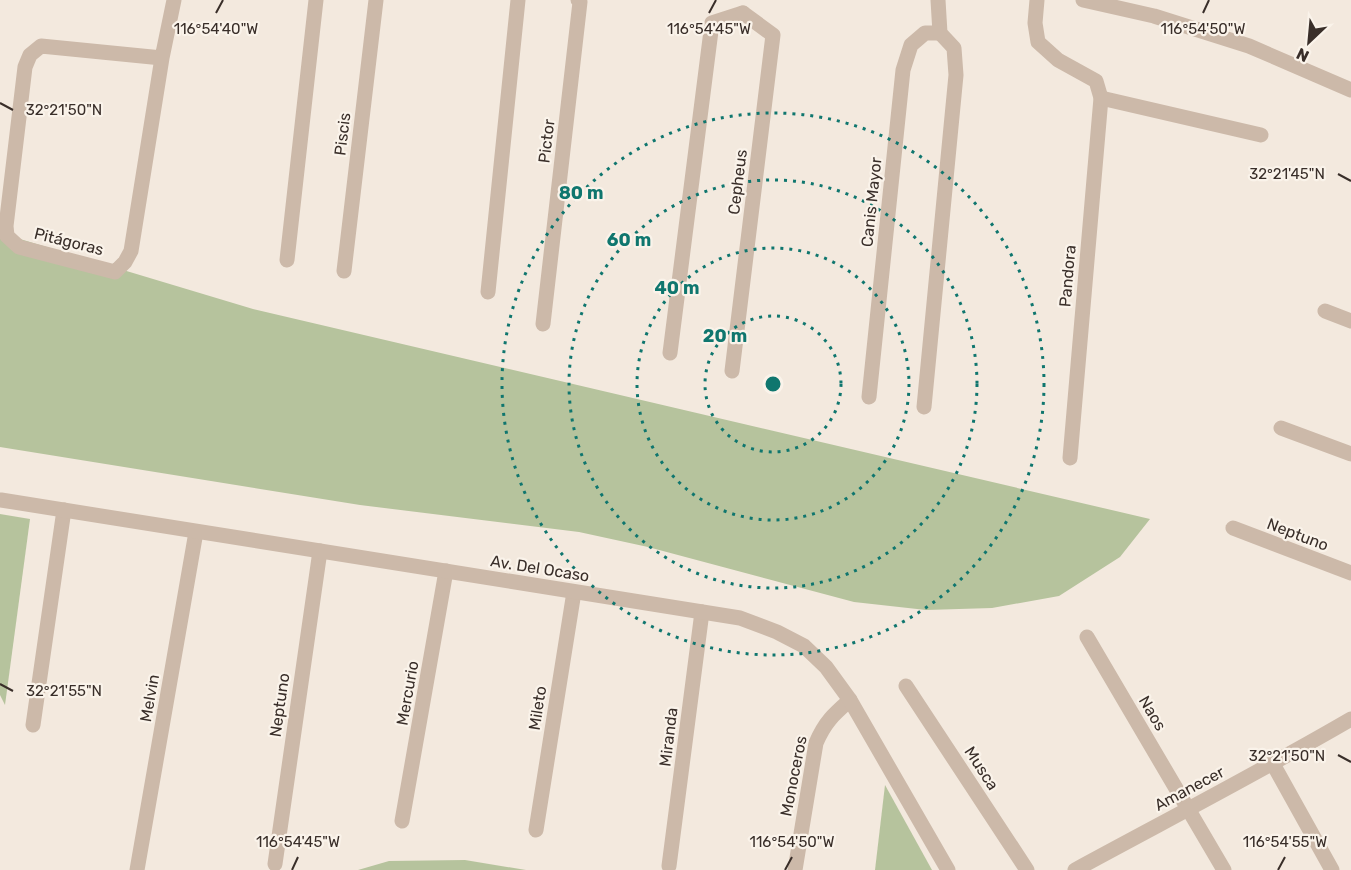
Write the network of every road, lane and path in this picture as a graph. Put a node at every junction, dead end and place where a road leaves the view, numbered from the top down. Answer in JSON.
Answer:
{"nodes":[{"id":1,"x":174,"y":0,"type":"edge"},
{"id":2,"x":316,"y":0,"type":"edge"},
{"id":3,"x":376,"y":0,"type":"edge"},
{"id":4,"x":518,"y":0,"type":"edge"},
{"id":5,"x":578,"y":0,"type":"edge"},
{"id":6,"x":938,"y":0,"type":"edge"},
{"id":7,"x":1037,"y":0,"type":"edge"},
{"id":8,"x":1083,"y":0,"type":"edge"},
{"id":9,"x":744,"y":6,"type":"edge"},
{"id":10,"x":940,"y":33,"type":"junction"},
{"id":11,"x":162,"y":58,"type":"junction"},
{"id":12,"x":1351,"y":90,"type":"edge"},
{"id":13,"x":1101,"y":98,"type":"junction"},
{"id":14,"x":1261,"y":135,"type":"dead end"},
{"id":15,"x":287,"y":260,"type":"dead end"},
{"id":16,"x":344,"y":271,"type":"dead end"},
{"id":17,"x":488,"y":292,"type":"dead end"},
{"id":18,"x":1325,"y":311,"type":"dead end"},
{"id":19,"x":1351,"y":321,"type":"edge"},
{"id":20,"x":543,"y":324,"type":"dead end"},
{"id":21,"x":670,"y":353,"type":"dead end"},
{"id":22,"x":732,"y":371,"type":"dead end"},
{"id":23,"x":869,"y":397,"type":"dead end"},
{"id":24,"x":924,"y":408,"type":"dead end"},
{"id":25,"x":1281,"y":428,"type":"dead end"},
{"id":26,"x":1351,"y":454,"type":"edge"},
{"id":27,"x":1070,"y":458,"type":"dead end"},
{"id":28,"x":1,"y":500,"type":"edge"},
{"id":29,"x":64,"y":510,"type":"junction"},
{"id":30,"x":1233,"y":528,"type":"dead end"},
{"id":31,"x":196,"y":532,"type":"junction"},
{"id":32,"x":320,"y":551,"type":"junction"},
{"id":33,"x":446,"y":571,"type":"junction"},
{"id":34,"x":1351,"y":573,"type":"edge"},
{"id":35,"x":574,"y":592,"type":"junction"},
{"id":36,"x":702,"y":612,"type":"junction"},
{"id":37,"x":1087,"y":637,"type":"dead end"},
{"id":38,"x":906,"y":686,"type":"dead end"},
{"id":39,"x":850,"y":700,"type":"junction"},
{"id":40,"x":1351,"y":719,"type":"edge"},
{"id":41,"x":33,"y":725,"type":"dead end"},
{"id":42,"x":1273,"y":764,"type":"junction"},
{"id":43,"x":1189,"y":808,"type":"junction"},
{"id":44,"x":402,"y":821,"type":"dead end"},
{"id":45,"x":536,"y":830,"type":"dead end"},
{"id":46,"x":274,"y":864,"type":"dead end"},
{"id":47,"x":669,"y":866,"type":"dead end"},
{"id":48,"x":137,"y":870,"type":"edge"},
{"id":49,"x":795,"y":870,"type":"edge"},
{"id":50,"x":948,"y":870,"type":"edge"},
{"id":51,"x":1027,"y":870,"type":"edge"},
{"id":52,"x":1075,"y":870,"type":"edge"},
{"id":53,"x":1224,"y":870,"type":"edge"},
{"id":54,"x":1332,"y":870,"type":"edge"}],
"edges":[{"from":1,"to":11,"type":"street","name":"Pitágoras"},
{"from":2,"to":15,"type":"street"},
{"from":3,"to":16,"type":"street","name":"Piscis"},
{"from":4,"to":17,"type":"street"},
{"from":5,"to":20,"type":"street","name":"Pictor"},
{"from":6,"to":10,"type":"street"},
{"from":7,"to":13,"type":"street"},
{"from":8,"to":12,"type":"street"},
{"from":9,"to":21,"type":"street","name":"Cepheus"},
{"from":9,"to":22,"type":"street","name":"Cepheus"},
{"from":10,"to":23,"type":"street","name":"Canis Mayor"},
{"from":10,"to":24,"type":"street"},
{"from":11,"to":11,"type":"street","name":"Pitágoras"},
{"from":13,"to":14,"type":"street"},
{"from":13,"to":27,"type":"street","name":"Pandora"},
{"from":18,"to":19,"type":"street"},
{"from":25,"to":26,"type":"street"},
{"from":28,"to":29,"type":"street","name":"Av. Del Ocaso"},
{"from":29,"to":31,"type":"street","name":"Av. Del Ocaso"},
{"from":29,"to":41,"type":"street"},
{"from":30,"to":34,"type":"street","name":"Neptuno"},
{"from":31,"to":32,"type":"street","name":"Av. Del Ocaso"},
{"from":31,"to":48,"type":"street","name":"Melvin"},
{"from":32,"to":33,"type":"street","name":"Av. Del Ocaso"},
{"from":32,"to":46,"type":"street","name":"Neptuno"},
{"from":33,"to":35,"type":"street","name":"Av. Del Ocaso"},
{"from":33,"to":44,"type":"street","name":"Mercurio"},
{"from":35,"to":36,"type":"street","name":"Av. Del Ocaso"},
{"from":35,"to":45,"type":"street","name":"Mileto"},
{"from":36,"to":39,"type":"street","name":"Av. Del Ocaso"},
{"from":36,"to":47,"type":"street","name":"Miranda"},
{"from":37,"to":43,"type":"street","name":"Naos"},
{"from":38,"to":51,"type":"street","name":"Musca"},
{"from":39,"to":49,"type":"street","name":"Monoceros"},
{"from":39,"to":50,"type":"street","name":"Av. Del Ocaso"},
{"from":40,"to":42,"type":"street","name":"Amanecer"},
{"from":42,"to":43,"type":"street","name":"Amanecer"},
{"from":42,"to":54,"type":"street"},
{"from":43,"to":52,"type":"street","name":"Amanecer"},
{"from":43,"to":53,"type":"street","name":"Naos"}]}
